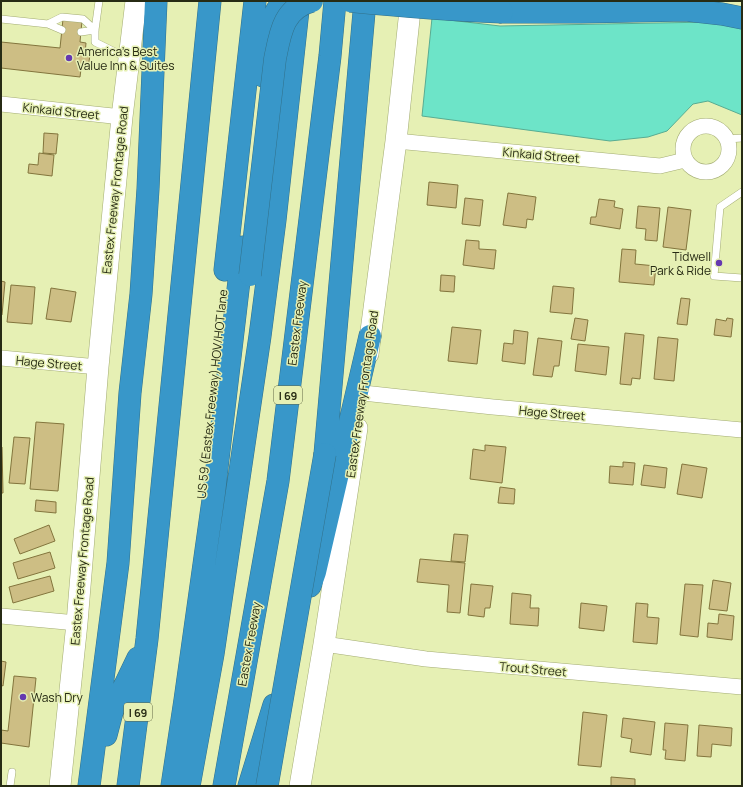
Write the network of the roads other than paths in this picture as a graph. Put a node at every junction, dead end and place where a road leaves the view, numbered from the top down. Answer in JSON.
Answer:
{"nodes":[{"id":1,"x":99,"y":1,"type":"edge"},
{"id":2,"x":136,"y":1,"type":"edge"},
{"id":3,"x":156,"y":1,"type":"edge"},
{"id":4,"x":210,"y":1,"type":"edge"},
{"id":5,"x":255,"y":1,"type":"edge"},
{"id":6,"x":286,"y":1,"type":"edge"},
{"id":7,"x":299,"y":1,"type":"edge"},
{"id":8,"x":312,"y":1,"type":"edge"},
{"id":9,"x":335,"y":1,"type":"edge"},
{"id":10,"x":350,"y":1,"type":"edge"},
{"id":11,"x":365,"y":1,"type":"edge"},
{"id":12,"x":411,"y":1,"type":"edge"},
{"id":13,"x":467,"y":1,"type":"edge"},
{"id":14,"x":508,"y":5,"type":"edge"},
{"id":15,"x":742,"y":18,"type":"edge"},
{"id":16,"x":1,"y":19,"type":"edge"},
{"id":17,"x":48,"y":24,"type":"junction"},
{"id":18,"x":62,"y":30,"type":"dead end"},
{"id":19,"x":95,"y":30,"type":"junction"},
{"id":20,"x":81,"y":32,"type":"dead end"},
{"id":21,"x":129,"y":59,"type":"junction"},
{"id":22,"x":1,"y":104,"type":"edge"},
{"id":23,"x":122,"y":117,"type":"junction"},
{"id":24,"x":735,"y":139,"type":"edge"},
{"id":25,"x":396,"y":141,"type":"junction"},
{"id":26,"x":685,"y":160,"type":"junction"},
{"id":27,"x":742,"y":192,"type":"edge"},
{"id":28,"x":245,"y":274,"type":"junction"},
{"id":29,"x":742,"y":278,"type":"edge"},
{"id":30,"x":370,"y":336,"type":"junction"},
{"id":31,"x":1,"y":358,"type":"edge"},
{"id":32,"x":98,"y":367,"type":"junction"},
{"id":33,"x":363,"y":393,"type":"junction"},
{"id":34,"x":742,"y":430,"type":"edge"},
{"id":35,"x":1,"y":616,"type":"edge"},
{"id":36,"x":77,"y":622,"type":"junction"},
{"id":37,"x":147,"y":638,"type":"junction"},
{"id":38,"x":324,"y":644,"type":"junction"},
{"id":39,"x":742,"y":687,"type":"edge"},
{"id":40,"x":12,"y":772,"type":"dead end"},
{"id":41,"x":10,"y":786,"type":"edge"},
{"id":42,"x":60,"y":786,"type":"edge"},
{"id":43,"x":90,"y":786,"type":"edge"},
{"id":44,"x":128,"y":786,"type":"edge"},
{"id":45,"x":166,"y":786,"type":"edge"},
{"id":46,"x":172,"y":786,"type":"edge"},
{"id":47,"x":184,"y":786,"type":"edge"},
{"id":48,"x":189,"y":786,"type":"edge"},
{"id":49,"x":224,"y":786,"type":"edge"},
{"id":50,"x":249,"y":786,"type":"edge"},
{"id":51,"x":268,"y":786,"type":"edge"},
{"id":52,"x":300,"y":786,"type":"edge"}],
"edges":[{"from":1,"to":19,"type":"lane"},
{"from":2,"to":21,"type":"main road","name":"Eastex Freeway Frontage Road"},
{"from":3,"to":43,"type":"highway"},
{"from":4,"to":37,"type":"highway","number":"I 69"},
{"from":5,"to":45,"type":"highway","name":"US 59 (Eastex Freeway) HOV/HOT lane"},
{"from":6,"to":28,"type":"highway"},
{"from":7,"to":48,"type":"highway"},
{"from":8,"to":28,"type":"highway","bridge":true},
{"from":9,"to":49,"type":"highway","name":"Eastex Freeway","number":"I 69"},
{"from":10,"to":14,"type":"highway","bridge":true},
{"from":11,"to":51,"type":"highway","bridge":true},
{"from":12,"to":25,"type":"main road","name":"Eastex Freeway Frontage Road"},
{"from":13,"to":14,"type":"highway"},
{"from":14,"to":15,"type":"highway"},
{"from":16,"to":17,"type":"lane"},
{"from":17,"to":18,"type":"lane"},
{"from":17,"to":19,"type":"lane"},
{"from":19,"to":20,"type":"lane"},
{"from":19,"to":21,"type":"lane"},
{"from":21,"to":23,"type":"main road","name":"Eastex Freeway Frontage Road"},
{"from":22,"to":23,"type":"street","name":"Kinkaid Street"},
{"from":23,"to":32,"type":"main road","name":"Eastex Freeway Frontage Road"},
{"from":24,"to":26,"type":"street"},
{"from":24,"to":26,"type":"street"},
{"from":25,"to":26,"type":"street","name":"Kinkaid Street"},
{"from":25,"to":30,"type":"main road","name":"Eastex Freeway Frontage Road"},
{"from":27,"to":29,"type":"lane"},
{"from":28,"to":46,"type":"highway"},
{"from":28,"to":47,"type":"highway"},
{"from":30,"to":33,"type":"main road","name":"Eastex Freeway Frontage Road"},
{"from":30,"to":50,"type":"highway"},
{"from":31,"to":32,"type":"street","name":"Hage Street"},
{"from":32,"to":36,"type":"main road","name":"Eastex Freeway Frontage Road"},
{"from":33,"to":34,"type":"street","name":"Hage Street"},
{"from":33,"to":38,"type":"main road","name":"Eastex Freeway Frontage Road"},
{"from":35,"to":36,"type":"street"},
{"from":36,"to":42,"type":"main road","name":"Eastex Freeway Frontage Road"},
{"from":37,"to":43,"type":"highway"},
{"from":37,"to":44,"type":"highway","number":"I 69"},
{"from":38,"to":39,"type":"street","name":"Trout Street"},
{"from":38,"to":52,"type":"main road","name":"Eastex Freeway Frontage Road"},
{"from":40,"to":41,"type":"lane"}]}
